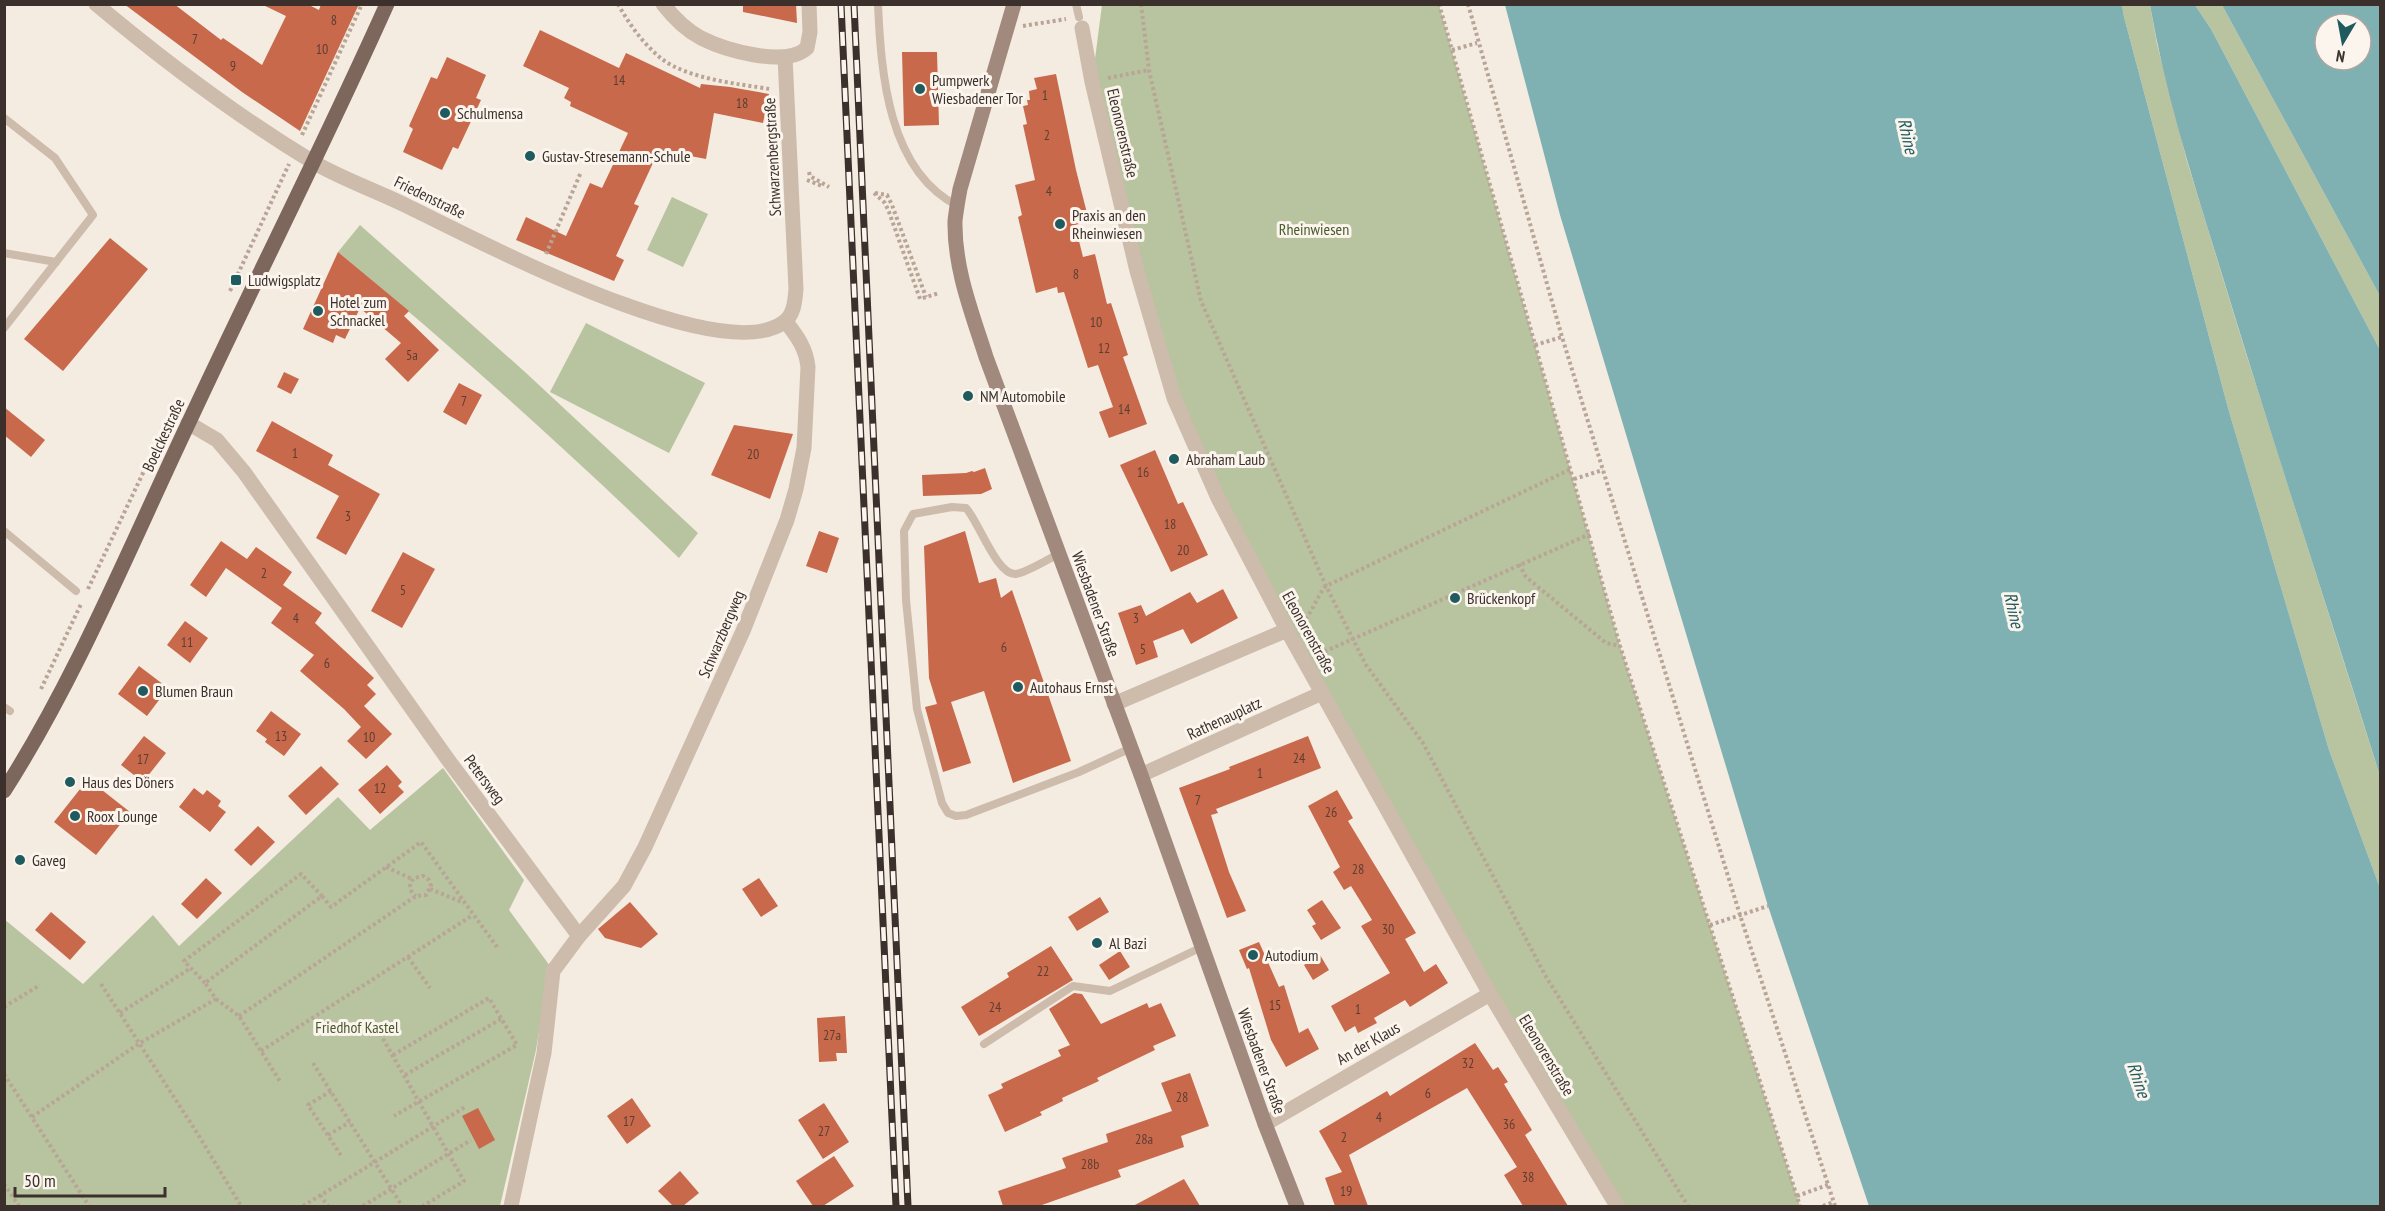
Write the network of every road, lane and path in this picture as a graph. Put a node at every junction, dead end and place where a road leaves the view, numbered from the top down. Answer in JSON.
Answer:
{"nodes":[{"id":1,"x":96,"y":4,"type":"edge"},
{"id":2,"x":362,"y":4,"type":"edge"},
{"id":3,"x":387,"y":4,"type":"edge"},
{"id":4,"x":618,"y":4,"type":"edge"},
{"id":5,"x":663,"y":4,"type":"edge"},
{"id":6,"x":809,"y":4,"type":"edge"},
{"id":7,"x":878,"y":4,"type":"edge"},
{"id":8,"x":1014,"y":4,"type":"edge"},
{"id":9,"x":1076,"y":4,"type":"edge"},
{"id":10,"x":1141,"y":4,"type":"edge"},
{"id":11,"x":1439,"y":4,"type":"edge"},
{"id":12,"x":1467,"y":4,"type":"edge"},
{"id":13,"x":1080,"y":22,"type":"junction"},
{"id":14,"x":1006,"y":30,"type":"junction"},
{"id":15,"x":1477,"y":43,"type":"junction"},
{"id":16,"x":1452,"y":50,"type":"junction"},
{"id":17,"x":785,"y":57,"type":"junction"},
{"id":18,"x":1149,"y":70,"type":"junction"},
{"id":19,"x":1092,"y":82,"type":"junction"},
{"id":20,"x":787,"y":91,"type":"junction"},
{"id":21,"x":4,"y":118,"type":"edge"},
{"id":22,"x":296,"y":150,"type":"junction"},
{"id":23,"x":315,"y":163,"type":"junction"},
{"id":24,"x":809,"y":168,"type":"dead end"},
{"id":25,"x":581,"y":172,"type":"dead end"},
{"id":26,"x":829,"y":187,"type":"dead end"},
{"id":27,"x":958,"y":206,"type":"junction"},
{"id":28,"x":4,"y":253,"type":"edge"},
{"id":29,"x":546,"y":254,"type":"dead end"},
{"id":30,"x":57,"y":262,"type":"junction"},
{"id":31,"x":229,"y":291,"type":"dead end"},
{"id":32,"x":939,"y":293,"type":"dead end"},
{"id":33,"x":926,"y":297,"type":"junction"},
{"id":34,"x":786,"y":322,"type":"junction"},
{"id":35,"x":4,"y":328,"type":"edge"},
{"id":36,"x":1562,"y":337,"type":"junction"},
{"id":37,"x":1536,"y":345,"type":"junction"},
{"id":38,"x":174,"y":408,"type":"dead end"},
{"id":39,"x":188,"y":423,"type":"junction"},
{"id":40,"x":1571,"y":469,"type":"junction"},
{"id":41,"x":1603,"y":470,"type":"junction"},
{"id":42,"x":1574,"y":479,"type":"junction"},
{"id":43,"x":4,"y":531,"type":"edge"},
{"id":44,"x":1590,"y":534,"type":"junction"},
{"id":45,"x":1059,"y":554,"type":"junction"},
{"id":46,"x":1519,"y":564,"type":"junction"},
{"id":47,"x":1326,"y":586,"type":"junction"},
{"id":48,"x":76,"y":591,"type":"dead end"},
{"id":49,"x":1287,"y":630,"type":"junction"},
{"id":50,"x":1353,"y":639,"type":"junction"},
{"id":51,"x":1620,"y":646,"type":"junction"},
{"id":52,"x":1304,"y":661,"type":"junction"},
{"id":53,"x":1322,"y":693,"type":"junction"},
{"id":54,"x":38,"y":695,"type":"dead end"},
{"id":55,"x":1114,"y":704,"type":"junction"},
{"id":56,"x":1131,"y":748,"type":"junction"},
{"id":57,"x":1142,"y":776,"type":"junction"},
{"id":58,"x":4,"y":790,"type":"edge"},
{"id":59,"x":386,"y":867,"type":"junction"},
{"id":60,"x":412,"y":879,"type":"junction"},
{"id":61,"x":430,"y":889,"type":"junction"},
{"id":62,"x":322,"y":896,"type":"junction"},
{"id":63,"x":416,"y":896,"type":"junction"},
{"id":64,"x":465,"y":903,"type":"junction"},
{"id":65,"x":1768,"y":906,"type":"dead end"},
{"id":66,"x":473,"y":915,"type":"junction"},
{"id":67,"x":1740,"y":915,"type":"junction"},
{"id":68,"x":1710,"y":925,"type":"junction"},
{"id":69,"x":579,"y":936,"type":"junction"},
{"id":70,"x":496,"y":947,"type":"dead end"},
{"id":71,"x":1202,"y":947,"type":"junction"},
{"id":72,"x":408,"y":957,"type":"junction"},
{"id":73,"x":190,"y":968,"type":"junction"},
{"id":74,"x":205,"y":983,"type":"junction"},
{"id":75,"x":101,"y":984,"type":"dead end"},
{"id":76,"x":40,"y":985,"type":"dead end"},
{"id":77,"x":430,"y":988,"type":"dead end"},
{"id":78,"x":1490,"y":994,"type":"junction"},
{"id":79,"x":216,"y":999,"type":"junction"},
{"id":80,"x":4,"y":1007,"type":"edge"},
{"id":81,"x":120,"y":1013,"type":"junction"},
{"id":82,"x":239,"y":1016,"type":"junction"},
{"id":83,"x":501,"y":1019,"type":"junction"},
{"id":84,"x":374,"y":1023,"type":"dead end"},
{"id":85,"x":140,"y":1043,"type":"junction"},
{"id":86,"x":984,"y":1044,"type":"dead end"},
{"id":87,"x":261,"y":1051,"type":"junction"},
{"id":88,"x":393,"y":1055,"type":"junction"},
{"id":89,"x":313,"y":1063,"type":"dead end"},
{"id":90,"x":4,"y":1074,"type":"edge"},
{"id":91,"x":405,"y":1076,"type":"junction"},
{"id":92,"x":281,"y":1083,"type":"dead end"},
{"id":93,"x":331,"y":1091,"type":"junction"},
{"id":94,"x":420,"y":1101,"type":"junction"},
{"id":95,"x":465,"y":1107,"type":"dead end"},
{"id":96,"x":394,"y":1116,"type":"dead end"},
{"id":97,"x":32,"y":1117,"type":"junction"},
{"id":98,"x":350,"y":1122,"type":"junction"},
{"id":99,"x":1265,"y":1124,"type":"junction"},
{"id":100,"x":434,"y":1125,"type":"junction"},
{"id":101,"x":328,"y":1135,"type":"junction"},
{"id":102,"x":471,"y":1140,"type":"dead end"},
{"id":103,"x":449,"y":1154,"type":"junction"},
{"id":104,"x":342,"y":1157,"type":"dead end"},
{"id":105,"x":374,"y":1161,"type":"junction"},
{"id":106,"x":4,"y":1184,"type":"edge"},
{"id":107,"x":1828,"y":1185,"type":"junction"},
{"id":108,"x":391,"y":1189,"type":"junction"},
{"id":109,"x":320,"y":1195,"type":"junction"},
{"id":110,"x":1797,"y":1196,"type":"junction"},
{"id":111,"x":1835,"y":1204,"type":"edge"},
{"id":112,"x":19,"y":1206,"type":"edge"},
{"id":113,"x":89,"y":1206,"type":"edge"},
{"id":114,"x":242,"y":1206,"type":"edge"},
{"id":115,"x":303,"y":1206,"type":"edge"},
{"id":116,"x":328,"y":1206,"type":"edge"},
{"id":117,"x":363,"y":1206,"type":"edge"},
{"id":118,"x":402,"y":1206,"type":"edge"},
{"id":119,"x":423,"y":1206,"type":"edge"},
{"id":120,"x":511,"y":1206,"type":"edge"},
{"id":121,"x":1297,"y":1206,"type":"edge"},
{"id":122,"x":1617,"y":1206,"type":"edge"},
{"id":123,"x":1688,"y":1206,"type":"edge"},
{"id":124,"x":1800,"y":1206,"type":"edge"},
{"id":125,"x":1823,"y":1206,"type":"edge"}],
"edges":[{"from":1,"to":22,"type":"street","name":"Friedenstraße"},
{"from":2,"to":22,"type":"path"},
{"from":3,"to":23,"type":"main road","name":"Boelckestraße"},
{"from":4,"to":20,"type":"path"},
{"from":5,"to":17,"type":"street"},
{"from":6,"to":17,"type":"street"},
{"from":7,"to":27,"type":"lane"},
{"from":8,"to":14,"type":"main road","name":"Wiesbadener Straße"},
{"from":9,"to":13,"type":"lane"},
{"from":10,"to":18,"type":"path"},
{"from":11,"to":16,"type":"path"},
{"from":12,"to":15,"type":"path"},
{"from":13,"to":14,"type":"path"},
{"from":13,"to":19,"type":"street","name":"Eleonorenstraße"},
{"from":14,"to":27,"type":"main road","name":"Wiesbadener Straße"},
{"from":15,"to":16,"type":"path"},
{"from":15,"to":36,"type":"path"},
{"from":16,"to":37,"type":"path"},
{"from":17,"to":20,"type":"street","name":"Schwarzenbergstraße"},
{"from":18,"to":19,"type":"path"},
{"from":18,"to":47,"type":"path"},
{"from":19,"to":49,"type":"street","name":"Eleonorenstraße"},
{"from":20,"to":34,"type":"street","name":"Schwarzenbergstraße"},
{"from":21,"to":30,"type":"lane"},
{"from":22,"to":23,"type":"street","name":"Friedenstraße"},
{"from":22,"to":31,"type":"path"},
{"from":23,"to":34,"type":"street","name":"Friedenstraße"},
{"from":23,"to":39,"type":"main road","name":"Boelckestraße"},
{"from":24,"to":26,"type":"path"},
{"from":25,"to":29,"type":"path"},
{"from":27,"to":45,"type":"main road","name":"Wiesbadener Straße"},
{"from":28,"to":30,"type":"lane"},
{"from":30,"to":35,"type":"lane"},
{"from":32,"to":33,"type":"path"},
{"from":33,"to":33,"type":"path"},
{"from":34,"to":69,"type":"street","name":"Schwarzbergweg"},
{"from":36,"to":37,"type":"path"},
{"from":36,"to":41,"type":"path"},
{"from":37,"to":40,"type":"path"},
{"from":38,"to":54,"type":"path"},
{"from":39,"to":58,"type":"main road","name":"Boelckestraße"},
{"from":39,"to":69,"type":"street","name":"Petersweg"},
{"from":40,"to":42,"type":"path"},
{"from":40,"to":47,"type":"path"},
{"from":41,"to":42,"type":"path"},
{"from":41,"to":67,"type":"path"},
{"from":42,"to":44,"type":"path"},
{"from":43,"to":48,"type":"lane"},
{"from":44,"to":46,"type":"path"},
{"from":44,"to":51,"type":"path"},
{"from":45,"to":55,"type":"main road","name":"Wiesbadener Straße"},
{"from":45,"to":56,"type":"lane"},
{"from":46,"to":50,"type":"path"},
{"from":46,"to":51,"type":"path"},
{"from":47,"to":49,"type":"path"},
{"from":47,"to":50,"type":"path"},
{"from":49,"to":52,"type":"street","name":"Eleonorenstraße"},
{"from":49,"to":55,"type":"street"},
{"from":50,"to":52,"type":"path"},
{"from":50,"to":123,"type":"path"},
{"from":51,"to":68,"type":"path"},
{"from":52,"to":53,"type":"street","name":"Eleonorenstraße"},
{"from":53,"to":57,"type":"street","name":"Rathenauplatz"},
{"from":53,"to":78,"type":"street","name":"Eleonorenstraße"},
{"from":55,"to":56,"type":"main road","name":"Wiesbadener Straße"},
{"from":56,"to":57,"type":"main road","name":"Wiesbadener Straße"},
{"from":57,"to":71,"type":"main road","name":"Wiesbadener Straße"},
{"from":59,"to":60,"type":"path"},
{"from":59,"to":62,"type":"path"},
{"from":59,"to":64,"type":"path"},
{"from":60,"to":61,"type":"path"},
{"from":60,"to":63,"type":"path"},
{"from":61,"to":63,"type":"path"},
{"from":61,"to":64,"type":"path"},
{"from":62,"to":73,"type":"path"},
{"from":62,"to":74,"type":"path"},
{"from":63,"to":82,"type":"path"},
{"from":64,"to":66,"type":"path"},
{"from":65,"to":67,"type":"path"},
{"from":66,"to":70,"type":"path"},
{"from":66,"to":72,"type":"path"},
{"from":67,"to":68,"type":"path"},
{"from":67,"to":107,"type":"path"},
{"from":68,"to":110,"type":"path"},
{"from":69,"to":120,"type":"street"},
{"from":71,"to":86,"type":"lane"},
{"from":71,"to":99,"type":"main road","name":"Wiesbadener Straße"},
{"from":72,"to":77,"type":"path"},
{"from":72,"to":87,"type":"path"},
{"from":73,"to":74,"type":"path"},
{"from":73,"to":81,"type":"path"},
{"from":74,"to":79,"type":"path"},
{"from":75,"to":81,"type":"path"},
{"from":76,"to":80,"type":"path"},
{"from":78,"to":99,"type":"street","name":"An der Klaus"},
{"from":78,"to":122,"type":"street","name":"Eleonorenstraße"},
{"from":79,"to":82,"type":"path"},
{"from":79,"to":85,"type":"path"},
{"from":81,"to":85,"type":"path"},
{"from":82,"to":87,"type":"path"},
{"from":83,"to":88,"type":"path"},
{"from":83,"to":91,"type":"path"},
{"from":83,"to":94,"type":"path"},
{"from":84,"to":88,"type":"path"},
{"from":85,"to":97,"type":"path"},
{"from":85,"to":114,"type":"path"},
{"from":87,"to":92,"type":"path"},
{"from":88,"to":91,"type":"path"},
{"from":89,"to":93,"type":"path"},
{"from":90,"to":97,"type":"path"},
{"from":91,"to":94,"type":"path"},
{"from":93,"to":98,"type":"path"},
{"from":93,"to":101,"type":"path"},
{"from":94,"to":96,"type":"path"},
{"from":94,"to":100,"type":"path"},
{"from":95,"to":100,"type":"path"},
{"from":97,"to":113,"type":"path"},
{"from":98,"to":101,"type":"path"},
{"from":98,"to":105,"type":"path"},
{"from":99,"to":121,"type":"main road","name":"Wiesbadener Straße"},
{"from":100,"to":103,"type":"path"},
{"from":100,"to":105,"type":"path"},
{"from":101,"to":104,"type":"path"},
{"from":102,"to":103,"type":"path"},
{"from":103,"to":108,"type":"path"},
{"from":103,"to":119,"type":"path"},
{"from":105,"to":108,"type":"path"},
{"from":105,"to":109,"type":"path"},
{"from":106,"to":112,"type":"path"},
{"from":107,"to":110,"type":"path"},
{"from":107,"to":111,"type":"path"},
{"from":108,"to":117,"type":"path"},
{"from":108,"to":118,"type":"path"},
{"from":109,"to":115,"type":"path"},
{"from":109,"to":116,"type":"path"},
{"from":110,"to":124,"type":"path"},
{"from":111,"to":125,"type":"path"}]}
